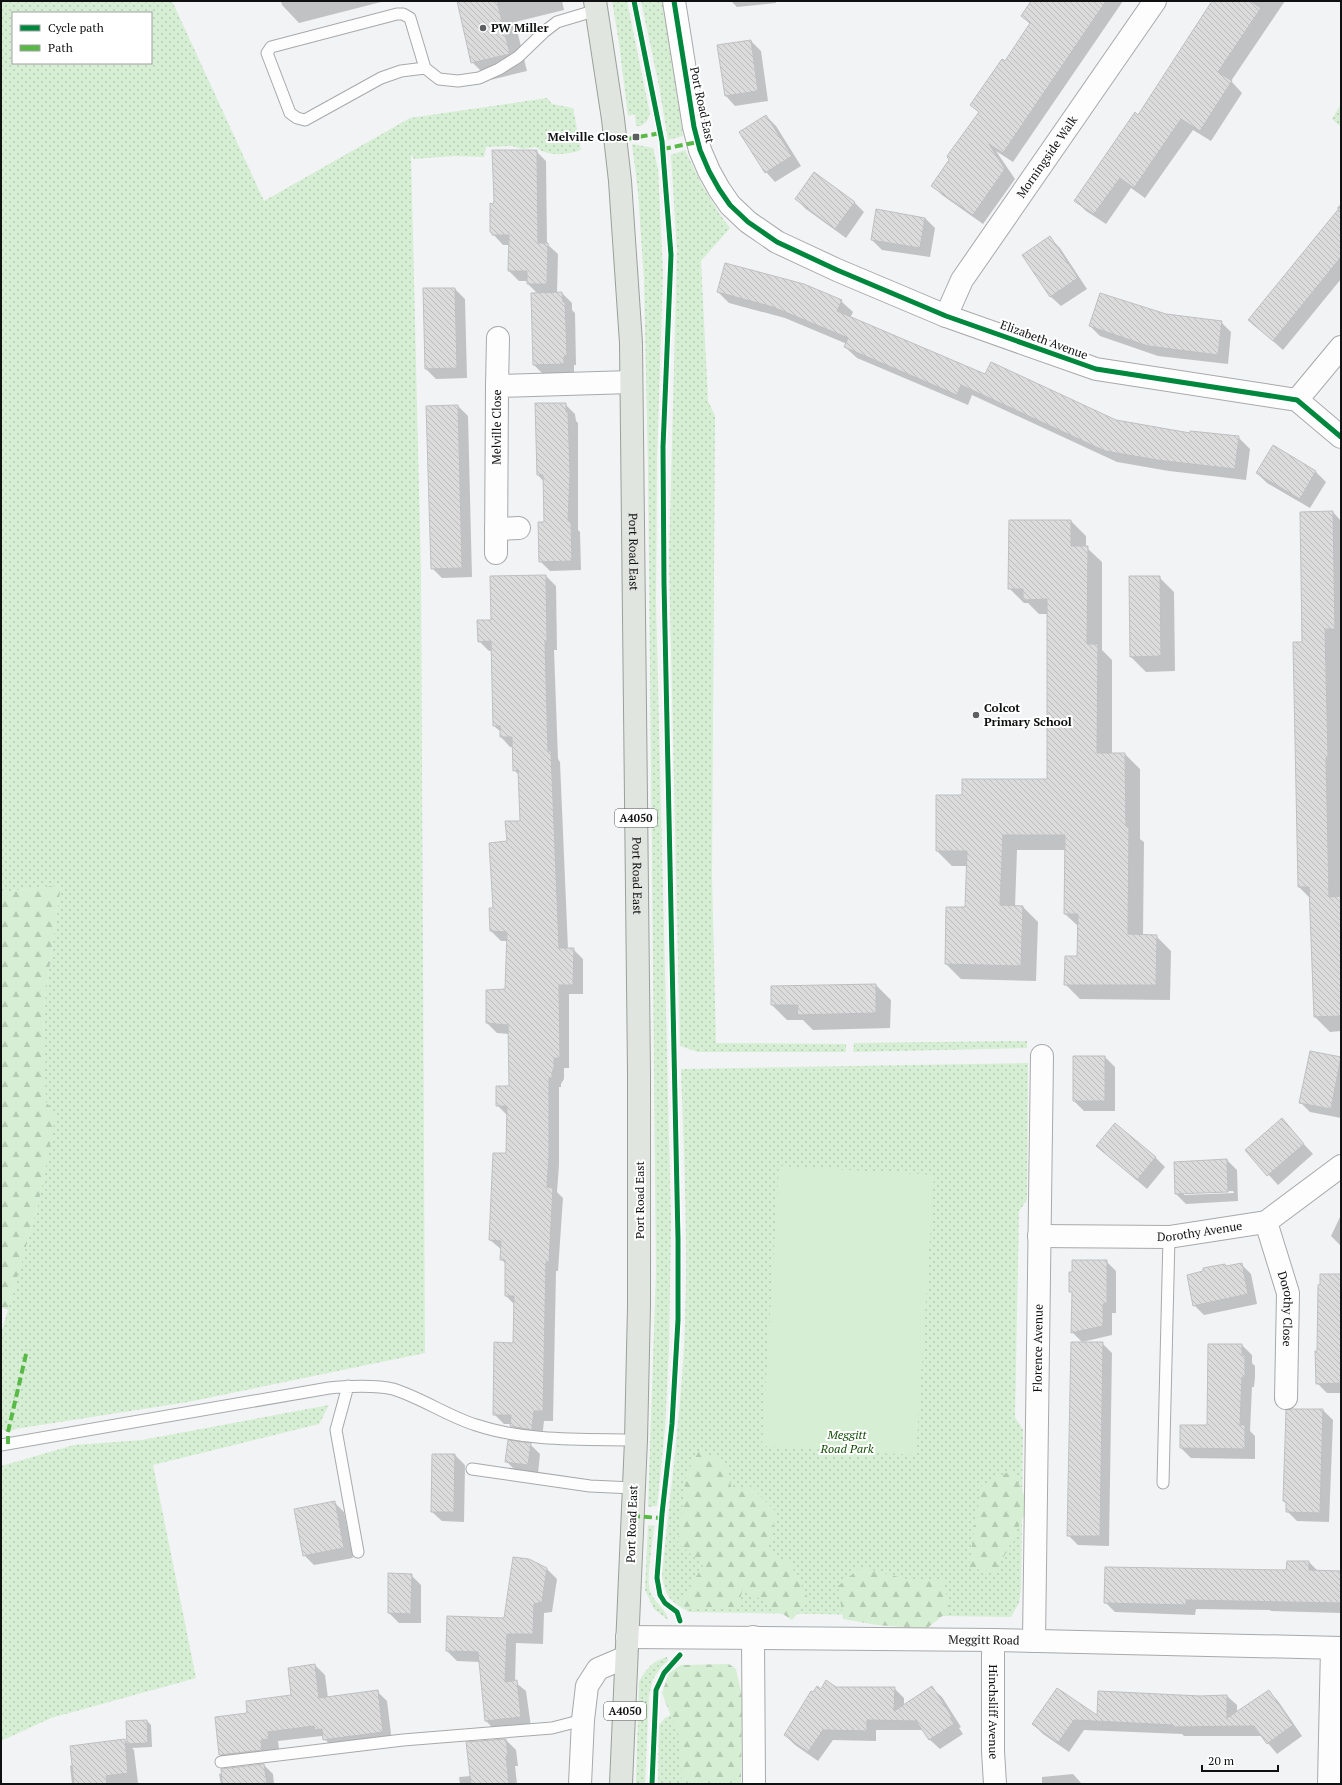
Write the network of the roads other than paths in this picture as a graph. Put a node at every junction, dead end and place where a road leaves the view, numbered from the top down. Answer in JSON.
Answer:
{"nodes":[{"id":1,"x":674,"y":1,"type":"edge"},
{"id":2,"x":1155,"y":1,"type":"edge"},
{"id":3,"x":596,"y":6,"type":"edge"},
{"id":4,"x":425,"y":68,"type":"junction"},
{"id":5,"x":748,"y":222,"type":"joint"},
{"id":6,"x":946,"y":316,"type":"junction"},
{"id":7,"x":498,"y":338,"type":"dead end"},
{"id":8,"x":1341,"y":347,"type":"edge"},
{"id":9,"x":631,"y":382,"type":"junction"},
{"id":10,"x":497,"y":386,"type":"junction"},
{"id":11,"x":1297,"y":400,"type":"junction"},
{"id":12,"x":1341,"y":437,"type":"edge"},
{"id":13,"x":519,"y":528,"type":"dead end"},
{"id":14,"x":496,"y":529,"type":"junction"},
{"id":15,"x":496,"y":553,"type":"dead end"},
{"id":16,"x":1042,"y":1056,"type":"dead end"},
{"id":17,"x":1341,"y":1166,"type":"edge"},
{"id":18,"x":1266,"y":1222,"type":"junction"},
{"id":19,"x":1039,"y":1236,"type":"junction"},
{"id":20,"x":1169,"y":1237,"type":"junction"},
{"id":21,"x":348,"y":1386,"type":"junction"},
{"id":22,"x":1286,"y":1398,"type":"dead end"},
{"id":23,"x":636,"y":1440,"type":"junction"},
{"id":24,"x":1,"y":1445,"type":"edge"},
{"id":25,"x":472,"y":1469,"type":"dead end"},
{"id":26,"x":1163,"y":1483,"type":"dead end"},
{"id":27,"x":633,"y":1488,"type":"junction"},
{"id":28,"x":358,"y":1552,"type":"dead end"},
{"id":29,"x":753,"y":1637,"type":"junction"},
{"id":30,"x":993,"y":1640,"type":"junction"},
{"id":31,"x":1034,"y":1641,"type":"junction"},
{"id":32,"x":627,"y":1647,"type":"junction"},
{"id":33,"x":1337,"y":1648,"type":"edge"},
{"id":34,"x":583,"y":1720,"type":"junction"},
{"id":35,"x":221,"y":1762,"type":"dead end"},
{"id":36,"x":580,"y":1784,"type":"edge"},
{"id":37,"x":621,"y":1784,"type":"edge"},
{"id":38,"x":754,"y":1784,"type":"edge"},
{"id":39,"x":996,"y":1784,"type":"edge"},
{"id":40,"x":1329,"y":1784,"type":"edge"}],
"edges":[{"from":1,"to":5,"type":"street","name":"Port Road East"},
{"from":2,"to":6,"type":"street","name":"Morningside Walk"},
{"from":3,"to":4,"type":"lane"},
{"from":3,"to":9,"type":"main road","name":"Port Road East","number":"A4050"},
{"from":4,"to":4,"type":"lane"},
{"from":5,"to":6,"type":"street","name":"Elizabeth Avenue"},
{"from":6,"to":11,"type":"street","name":"Elizabeth Avenue"},
{"from":7,"to":10,"type":"street"},
{"from":8,"to":11,"type":"street"},
{"from":9,"to":10,"type":"street","name":"Melville Close"},
{"from":9,"to":23,"type":"main road","name":"Port Road East","number":"A4050"},
{"from":10,"to":14,"type":"street","name":"Melville Close"},
{"from":11,"to":12,"type":"street"},
{"from":13,"to":14,"type":"street"},
{"from":14,"to":15,"type":"street","name":"Melville Close"},
{"from":16,"to":19,"type":"street","name":"Florence Avenue"},
{"from":17,"to":18,"type":"street","name":"Dorothy Avenue"},
{"from":18,"to":20,"type":"street","name":"Dorothy Avenue"},
{"from":18,"to":22,"type":"street","name":"Dorothy Close"},
{"from":19,"to":20,"type":"street","name":"Dorothy Avenue"},
{"from":19,"to":31,"type":"street","name":"Florence Avenue"},
{"from":20,"to":26,"type":"lane"},
{"from":21,"to":23,"type":"lane"},
{"from":21,"to":24,"type":"lane"},
{"from":21,"to":28,"type":"lane"},
{"from":23,"to":27,"type":"main road","name":"Port Road East","number":"A4050"},
{"from":25,"to":27,"type":"lane"},
{"from":27,"to":32,"type":"main road","name":"Port Road East","number":"A4050"},
{"from":29,"to":30,"type":"street","name":"Meggitt Road"},
{"from":29,"to":32,"type":"street","name":"Meggitt Road"},
{"from":29,"to":38,"type":"street"},
{"from":30,"to":31,"type":"street","name":"Meggitt Road"},
{"from":30,"to":39,"type":"street","name":"Hinchsliff Avenue"},
{"from":31,"to":33,"type":"street","name":"Meggitt Road"},
{"from":32,"to":34,"type":"street"},
{"from":32,"to":37,"type":"main road","name":"Port Road East","number":"A4050"},
{"from":33,"to":40,"type":"street"},
{"from":34,"to":35,"type":"lane"},
{"from":34,"to":36,"type":"street"}]}
